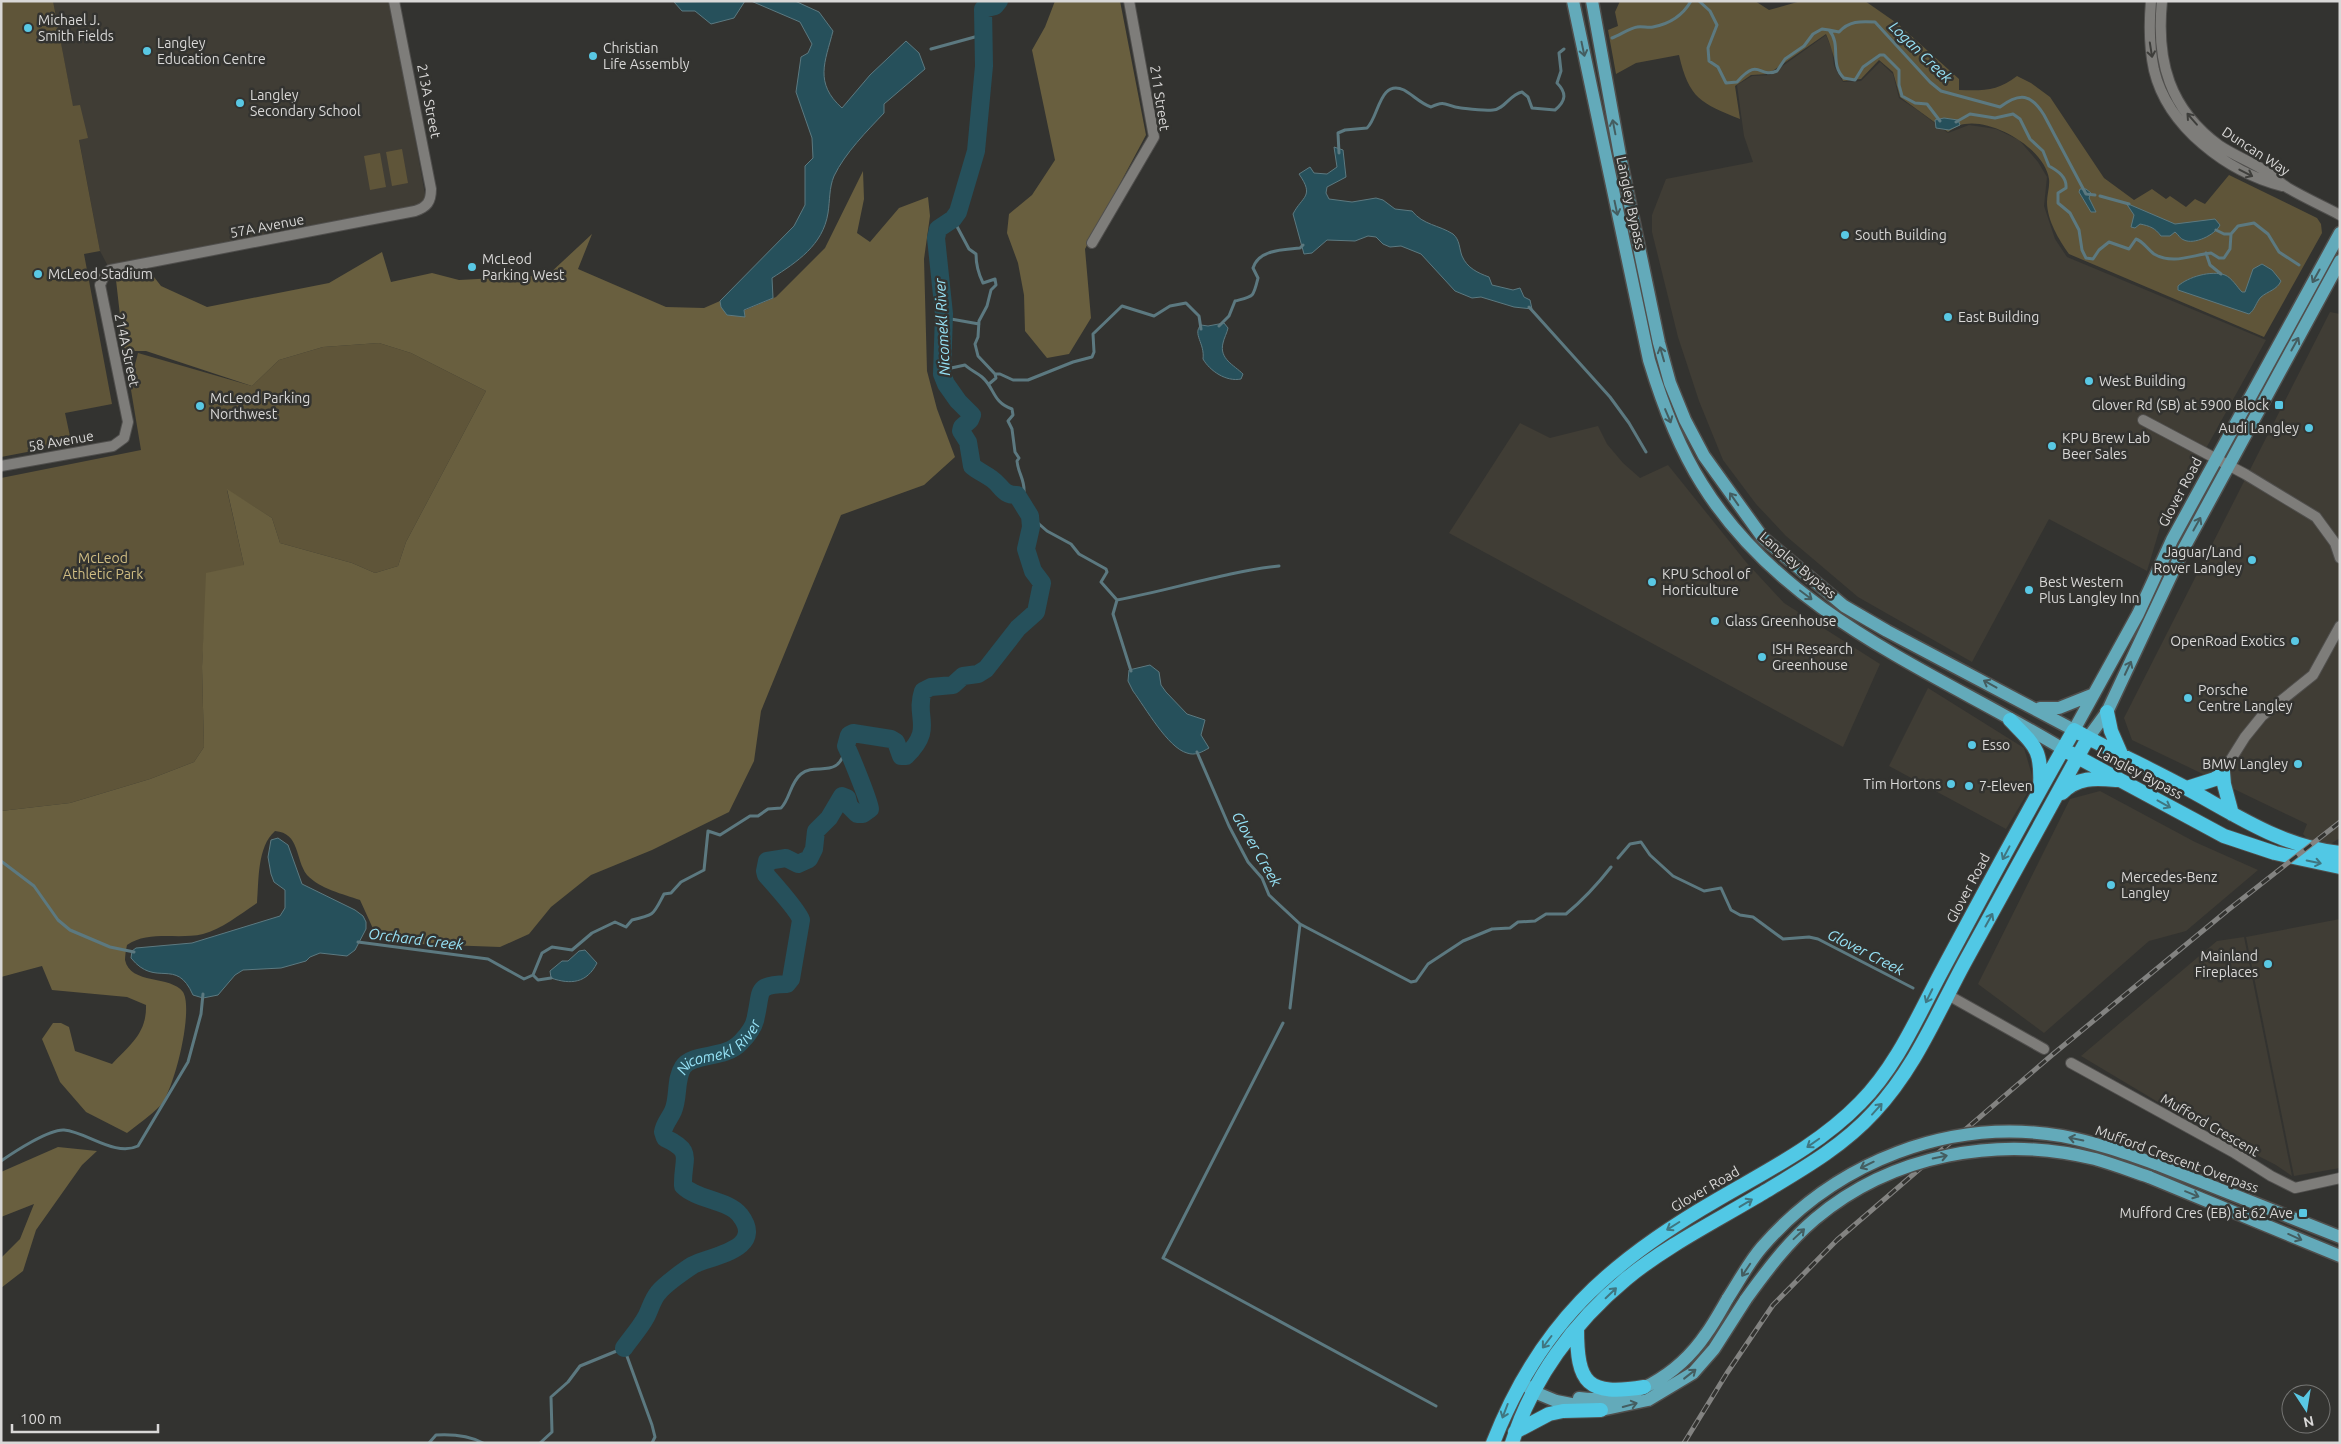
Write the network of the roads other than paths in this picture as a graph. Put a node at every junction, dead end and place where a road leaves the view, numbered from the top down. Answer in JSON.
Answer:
{"nodes":[{"id":1,"x":394,"y":1,"type":"edge"},
{"id":2,"x":1129,"y":1,"type":"edge"},
{"id":3,"x":1573,"y":1,"type":"edge"},
{"id":4,"x":1592,"y":1,"type":"edge"},
{"id":5,"x":2151,"y":1,"type":"edge"},
{"id":6,"x":2162,"y":1,"type":"edge"},
{"id":7,"x":2288,"y":188,"type":"junction"},
{"id":8,"x":426,"y":206,"type":"joint"},
{"id":9,"x":2340,"y":214,"type":"edge"},
{"id":10,"x":2340,"y":233,"type":"edge"},
{"id":11,"x":1092,"y":243,"type":"dead end"},
{"id":12,"x":2340,"y":261,"type":"edge"},
{"id":13,"x":110,"y":270,"type":"joint"},
{"id":14,"x":2143,"y":420,"type":"dead end"},
{"id":15,"x":124,"y":438,"type":"joint"},
{"id":16,"x":2216,"y":459,"type":"junction"},
{"id":17,"x":2229,"y":465,"type":"junction"},
{"id":18,"x":1,"y":466,"type":"edge"},
{"id":19,"x":2340,"y":558,"type":"edge"},
{"id":20,"x":2340,"y":626,"type":"edge"},
{"id":21,"x":2094,"y":694,"type":"junction"},
{"id":22,"x":2033,"y":707,"type":"junction"},
{"id":23,"x":2107,"y":712,"type":"junction"},
{"id":24,"x":2010,"y":720,"type":"junction"},
{"id":25,"x":2074,"y":730,"type":"junction"},
{"id":26,"x":2088,"y":738,"type":"junction"},
{"id":27,"x":2063,"y":749,"type":"junction"},
{"id":28,"x":2121,"y":754,"type":"junction"},
{"id":29,"x":2078,"y":758,"type":"junction"},
{"id":30,"x":2223,"y":772,"type":"junction"},
{"id":31,"x":2121,"y":780,"type":"junction"},
{"id":32,"x":2188,"y":788,"type":"junction"},
{"id":33,"x":2040,"y":790,"type":"junction"},
{"id":34,"x":2055,"y":801,"type":"junction"},
{"id":35,"x":2232,"y":814,"type":"junction"},
{"id":36,"x":2340,"y":853,"type":"edge"},
{"id":37,"x":2340,"y":868,"type":"edge"},
{"id":38,"x":1948,"y":995,"type":"junction"},
{"id":39,"x":2044,"y":1049,"type":"dead end"},
{"id":40,"x":2071,"y":1063,"type":"dead end"},
{"id":41,"x":2340,"y":1178,"type":"edge"},
{"id":42,"x":2340,"y":1237,"type":"edge"},
{"id":43,"x":2340,"y":1256,"type":"edge"},
{"id":44,"x":1577,"y":1328,"type":"junction"},
{"id":45,"x":1522,"y":1380,"type":"junction"},
{"id":46,"x":1644,"y":1387,"type":"junction"},
{"id":47,"x":1535,"y":1388,"type":"junction"},
{"id":48,"x":1602,"y":1410,"type":"junction"},
{"id":49,"x":1513,"y":1437,"type":"edge"},
{"id":50,"x":1493,"y":1443,"type":"edge"}],
"edges":[{"from":1,"to":8,"type":"street","name":"213A Street"},
{"from":2,"to":11,"type":"street","name":"211 Street"},
{"from":3,"to":24,"type":"main road","name":"Langley Bypass","one_way":true},
{"from":22,"to":4,"type":"main road","name":"Langley Bypass","one_way":true},
{"from":5,"to":7,"type":"street","name":"Duncan Way","one_way":true},
{"from":7,"to":6,"type":"street","name":"Duncan Way","one_way":true},
{"from":7,"to":9,"type":"street","name":"Duncan Way"},
{"from":8,"to":13,"type":"street","name":"57A Avenue"},
{"from":10,"to":16,"type":"main road","name":"Glover Road","one_way":true},
{"from":17,"to":12,"type":"main road","one_way":true},
{"from":13,"to":15,"type":"street","name":"214A Street"},
{"from":14,"to":16,"type":"street"},
{"from":15,"to":18,"type":"street","name":"58 Avenue"},
{"from":16,"to":17,"type":"street"},
{"from":16,"to":21,"type":"main road","name":"Glover Road"},
{"from":17,"to":19,"type":"street"},
{"from":23,"to":17,"type":"main road","one_way":true},
{"from":20,"to":30,"type":"street"},
{"from":21,"to":22,"type":"main road"},
{"from":21,"to":25,"type":"main road","name":"Glover Road"},
{"from":22,"to":25,"type":"main road","name":"Langley Bypass"},
{"from":23,"to":26,"type":"main road"},
{"from":23,"to":28,"type":"highway"},
{"from":24,"to":27,"type":"main road","name":"Langley Bypass"},
{"from":24,"to":33,"type":"highway"},
{"from":25,"to":26,"type":"highway","name":"Langley Bypass"},
{"from":25,"to":27,"type":"highway","name":"Glover Road"},
{"from":26,"to":28,"type":"highway","name":"Langley Bypass"},
{"from":26,"to":29,"type":"highway"},
{"from":27,"to":29,"type":"highway","name":"Langley Bypass"},
{"from":27,"to":33,"type":"highway","name":"Glover Road"},
{"from":28,"to":32,"type":"highway","name":"Langley Bypass"},
{"from":29,"to":31,"type":"highway","name":"Langley Bypass"},
{"from":29,"to":34,"type":"highway"},
{"from":30,"to":32,"type":"highway"},
{"from":30,"to":35,"type":"highway"},
{"from":31,"to":34,"type":"highway"},
{"from":31,"to":37,"type":"highway","name":"Langley Bypass","one_way":true},
{"from":32,"to":35,"type":"highway","name":"Langley Bypass"},
{"from":33,"to":45,"type":"highway","name":"Glover Road","one_way":true},
{"from":38,"to":34,"type":"highway","one_way":true},
{"from":35,"to":36,"type":"highway","name":"Langley Bypass"},
{"from":38,"to":39,"type":"street"},
{"from":44,"to":38,"type":"highway","one_way":true},
{"from":40,"to":41,"type":"street","name":"Mufford Crescent"},
{"from":42,"to":46,"type":"main road","name":"Mufford Crescent Overpass","one_way":true,"bridge":true},
{"from":48,"to":43,"type":"main road","name":"Mufford Crescent Overpass","one_way":true,"bridge":true},
{"from":44,"to":46,"type":"highway"},
{"from":44,"to":47,"type":"highway"},
{"from":45,"to":47,"type":"main road","name":"Mufford Crescent Overpass"},
{"from":45,"to":50,"type":"highway","name":"Glover Road","one_way":true},
{"from":46,"to":47,"type":"main road","name":"Mufford Crescent Overpass"},
{"from":47,"to":48,"type":"main road","name":"Mufford Crescent Overpass"},
{"from":47,"to":49,"type":"highway"},
{"from":48,"to":49,"type":"highway"}]}
